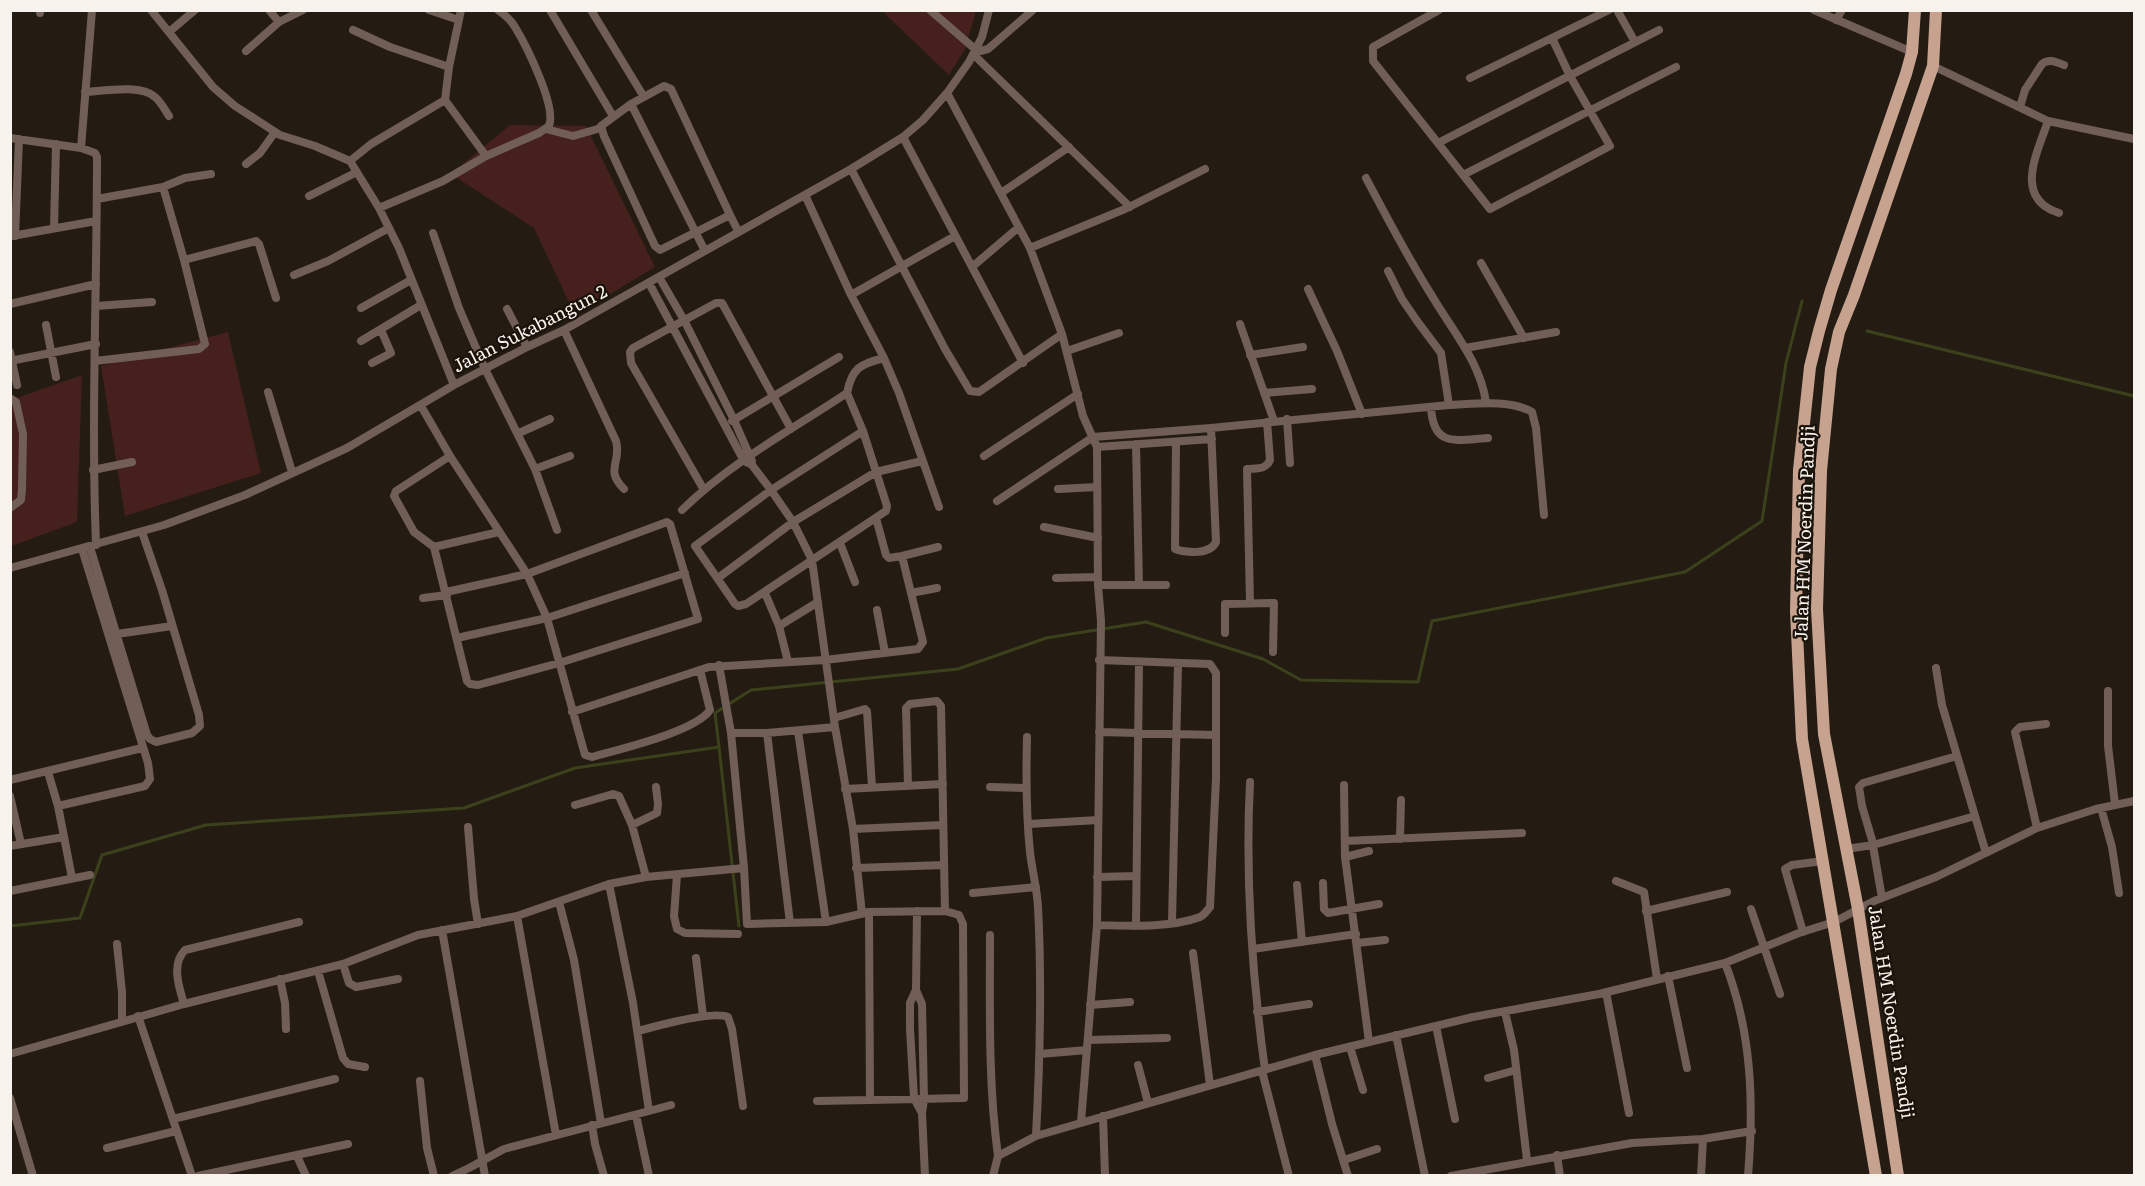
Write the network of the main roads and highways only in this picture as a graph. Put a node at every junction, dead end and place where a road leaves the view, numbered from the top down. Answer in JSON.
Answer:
{"nodes":[{"id":1,"x":1915,"y":10,"type":"edge"},
{"id":2,"x":1936,"y":10,"type":"edge"},
{"id":3,"x":1876,"y":1176,"type":"edge"},
{"id":4,"x":1898,"y":1176,"type":"edge"}],
"edges":[{"from":1,"to":3,"type":"main road","name":"Jalan HM Noerdin Pandji"},
{"from":2,"to":4,"type":"main road","name":"Jalan HM Noerdin Pandji"}]}
